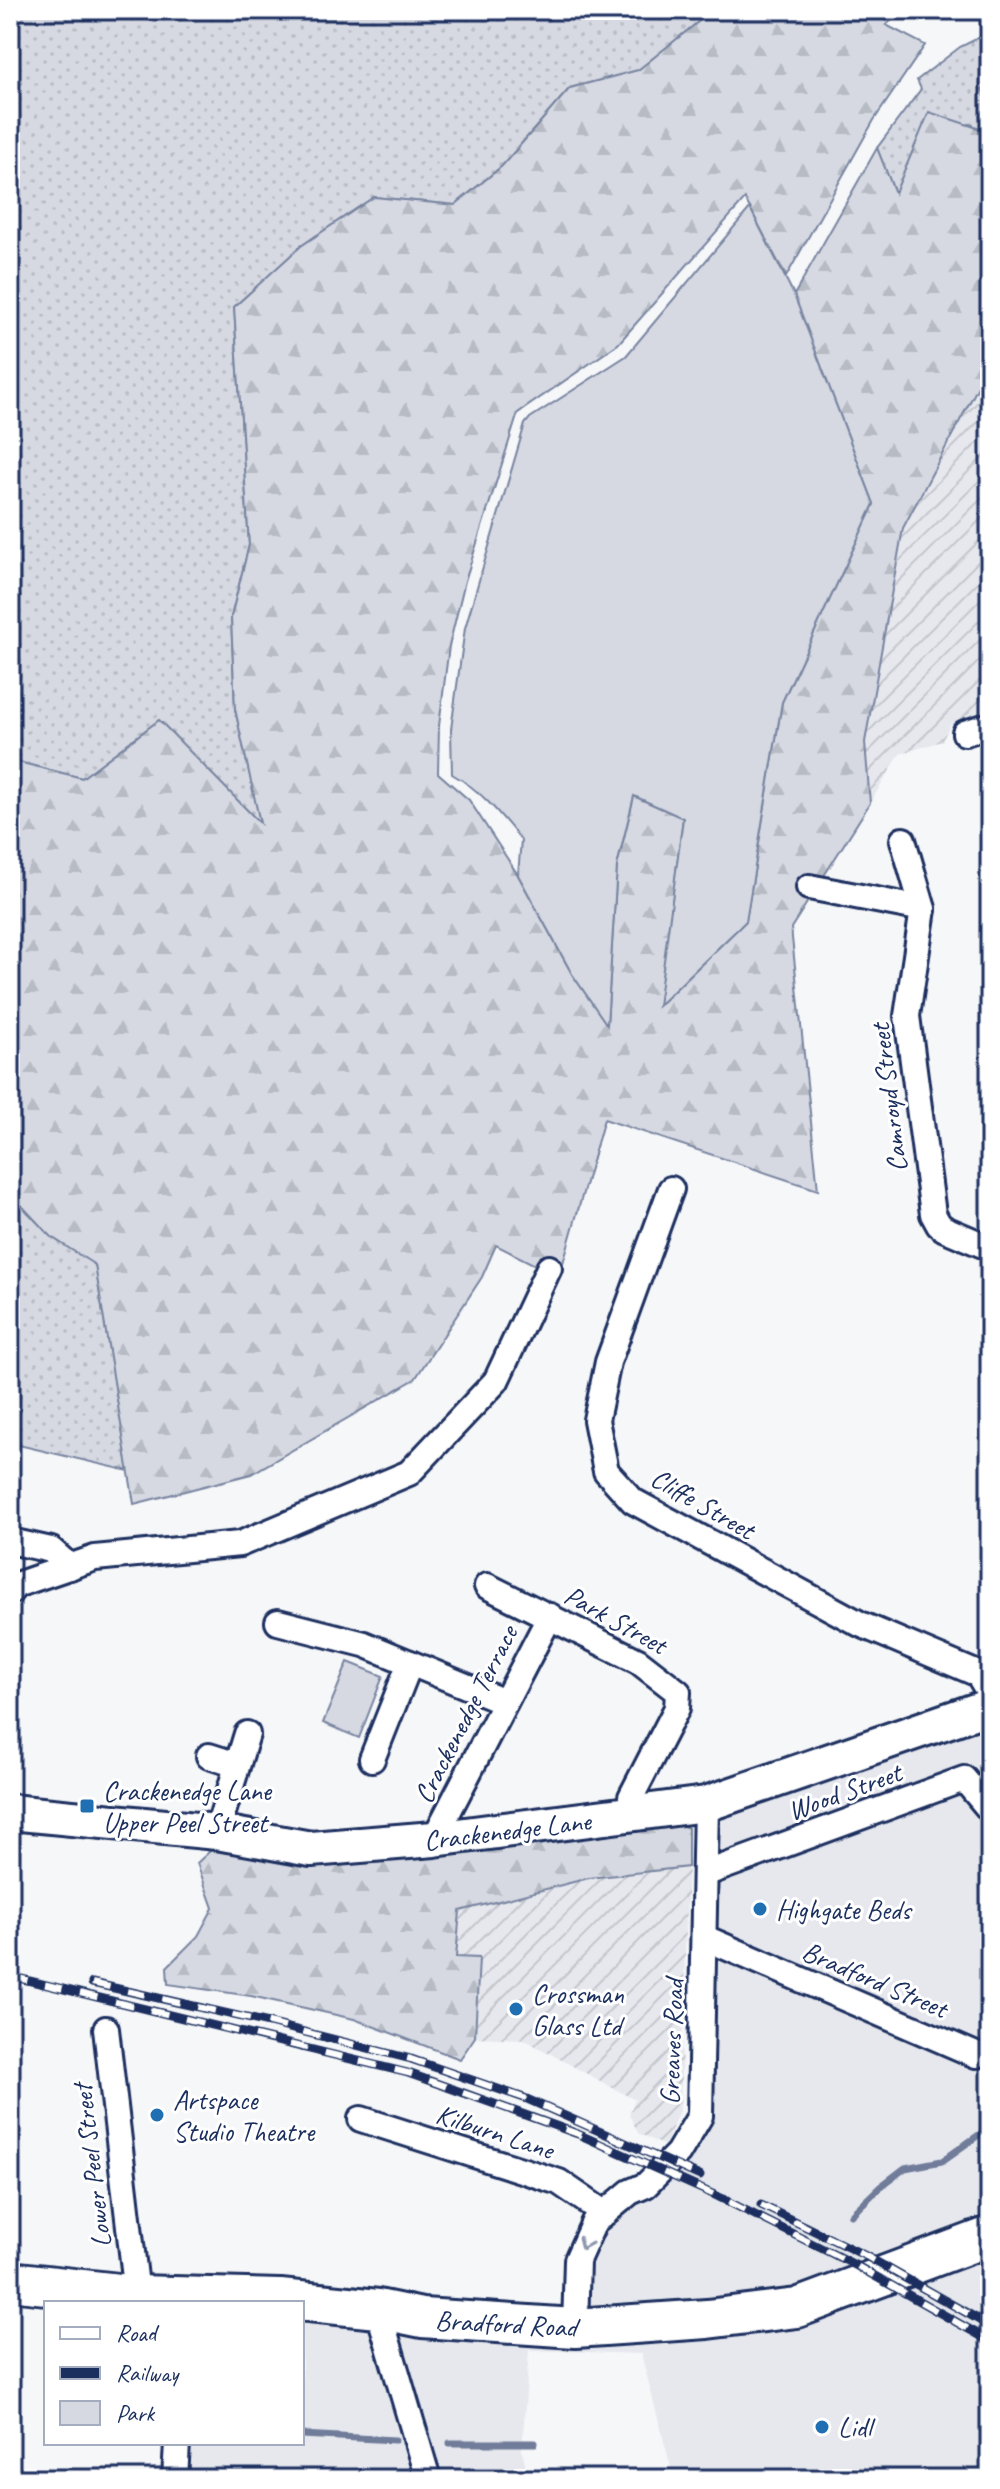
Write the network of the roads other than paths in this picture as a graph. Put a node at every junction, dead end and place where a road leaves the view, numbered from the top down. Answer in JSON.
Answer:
{"nodes":[{"id":1,"x":990,"y":725,"type":"edge"},
{"id":2,"x":965,"y":733,"type":"dead end"},
{"id":3,"x":914,"y":852,"type":"dead end"},
{"id":4,"x":809,"y":887,"type":"dead end"},
{"id":5,"x":923,"y":909,"type":"junction"},
{"id":6,"x":671,"y":1189,"type":"dead end"},
{"id":7,"x":990,"y":1248,"type":"edge"},
{"id":8,"x":549,"y":1268,"type":"dead end"},
{"id":9,"x":10,"y":1541,"type":"edge"},
{"id":10,"x":70,"y":1567,"type":"junction"},
{"id":11,"x":487,"y":1586,"type":"dead end"},
{"id":12,"x":10,"y":1592,"type":"edge"},
{"id":13,"x":550,"y":1616,"type":"junction"},
{"id":14,"x":278,"y":1622,"type":"dead end"},
{"id":15,"x":410,"y":1663,"type":"junction"},
{"id":16,"x":990,"y":1694,"type":"edge"},
{"id":17,"x":505,"y":1702,"type":"junction"},
{"id":18,"x":990,"y":1706,"type":"edge"},
{"id":19,"x":247,"y":1734,"type":"dead end"},
{"id":20,"x":209,"y":1756,"type":"dead end"},
{"id":21,"x":372,"y":1759,"type":"dead end"},
{"id":22,"x":237,"y":1765,"type":"junction"},
{"id":23,"x":706,"y":1804,"type":"junction"},
{"id":24,"x":990,"y":1810,"type":"edge"},
{"id":25,"x":10,"y":1812,"type":"edge"},
{"id":26,"x":639,"y":1814,"type":"junction"},
{"id":27,"x":217,"y":1832,"type":"junction"},
{"id":28,"x":434,"y":1839,"type":"junction"},
{"id":29,"x":707,"y":1873,"type":"junction"},
{"id":30,"x":705,"y":1938,"type":"junction"},
{"id":31,"x":106,"y":2029,"type":"dead end"},
{"id":32,"x":976,"y":2055,"type":"dead end"},
{"id":33,"x":361,"y":2119,"type":"dead end"},
{"id":34,"x":604,"y":2213,"type":"junction"},
{"id":35,"x":977,"y":2247,"type":"edge"},
{"id":36,"x":10,"y":2281,"type":"edge"},
{"id":37,"x":137,"y":2295,"type":"junction"},
{"id":38,"x":186,"y":2301,"type":"edge"},
{"id":39,"x":300,"y":2301,"type":"edge"},
{"id":40,"x":304,"y":2301,"type":"edge"},
{"id":41,"x":378,"y":2309,"type":"junction"},
{"id":42,"x":575,"y":2328,"type":"junction"},
{"id":43,"x":177,"y":2445,"type":"edge"},
{"id":44,"x":175,"y":2479,"type":"edge"},
{"id":45,"x":428,"y":2479,"type":"edge"}],
"edges":[{"from":1,"to":2,"type":"street"},
{"from":3,"to":5,"type":"street","name":"Camroyd Street"},
{"from":4,"to":5,"type":"street"},
{"from":5,"to":7,"type":"street","name":"Camroyd Street"},
{"from":6,"to":16,"type":"street","name":"Cliffe Street"},
{"from":8,"to":10,"type":"street"},
{"from":9,"to":10,"type":"street"},
{"from":10,"to":12,"type":"street"},
{"from":11,"to":13,"type":"street","name":"Park Street"},
{"from":13,"to":17,"type":"street","name":"Crackenedge Terrace"},
{"from":13,"to":26,"type":"street","name":"Park Street"},
{"from":14,"to":15,"type":"street"},
{"from":15,"to":17,"type":"street"},
{"from":15,"to":21,"type":"street"},
{"from":17,"to":28,"type":"street","name":"Crackenedge Terrace"},
{"from":18,"to":23,"type":"street","name":"Crackenedge Lane"},
{"from":19,"to":22,"type":"street"},
{"from":20,"to":22,"type":"street"},
{"from":22,"to":27,"type":"street"},
{"from":23,"to":26,"type":"street","name":"Crackenedge Lane"},
{"from":23,"to":29,"type":"street","name":"Greaves Road"},
{"from":24,"to":29,"type":"street","name":"Wood Street"},
{"from":25,"to":27,"type":"street","name":"Crackenedge Lane"},
{"from":26,"to":28,"type":"street","name":"Crackenedge Lane"},
{"from":27,"to":28,"type":"street","name":"Crackenedge Lane"},
{"from":29,"to":30,"type":"street","name":"Greaves Road"},
{"from":30,"to":32,"type":"street","name":"Bradford Street"},
{"from":30,"to":34,"type":"street","name":"Greaves Road"},
{"from":31,"to":37,"type":"street","name":"Lower Peel Street"},
{"from":33,"to":34,"type":"street","name":"Kilburn Lane"},
{"from":34,"to":42,"type":"street","name":"Greaves Road","one_way":true},
{"from":35,"to":42,"type":"main road","name":"Bradford Road"},
{"from":36,"to":37,"type":"main road","name":"Bradford Road"},
{"from":37,"to":38,"type":"main road","name":"Bradford Road"},
{"from":38,"to":39,"type":"main road","name":"Bradford Road"},
{"from":40,"to":41,"type":"main road","name":"Bradford Road"},
{"from":41,"to":42,"type":"main road","name":"Bradford Road"},
{"from":41,"to":45,"type":"street"},
{"from":43,"to":44,"type":"street"}]}
